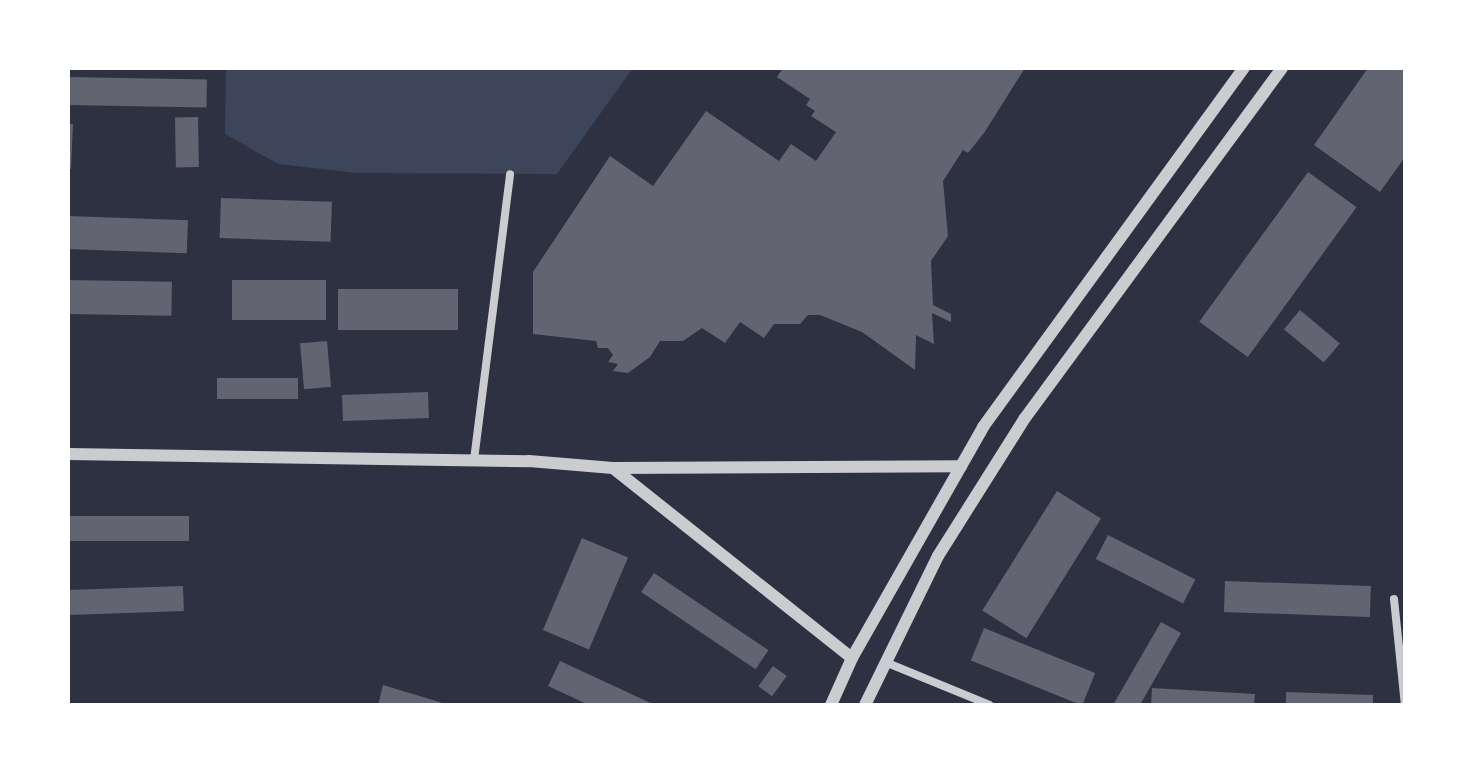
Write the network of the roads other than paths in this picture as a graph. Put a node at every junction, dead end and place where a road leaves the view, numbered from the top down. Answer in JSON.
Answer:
{"nodes":[{"id":1,"x":1244,"y":68,"type":"edge"},
{"id":2,"x":1282,"y":68,"type":"edge"},
{"id":3,"x":510,"y":174,"type":"dead end"},
{"id":4,"x":68,"y":454,"type":"edge"},
{"id":5,"x":474,"y":460,"type":"junction"},
{"id":6,"x":961,"y":466,"type":"junction"},
{"id":7,"x":613,"y":468,"type":"junction"},
{"id":8,"x":1394,"y":599,"type":"dead end"},
{"id":9,"x":852,"y":658,"type":"junction"},
{"id":10,"x":885,"y":662,"type":"junction"},
{"id":11,"x":831,"y":705,"type":"edge"},
{"id":12,"x":865,"y":705,"type":"edge"},
{"id":13,"x":990,"y":705,"type":"edge"},
{"id":14,"x":1405,"y":705,"type":"edge"}],
"edges":[{"from":1,"to":6,"type":"street"},
{"from":2,"to":10,"type":"street"},
{"from":3,"to":5,"type":"street"},
{"from":4,"to":5,"type":"street"},
{"from":5,"to":7,"type":"street"},
{"from":6,"to":7,"type":"street"},
{"from":6,"to":9,"type":"street"},
{"from":7,"to":9,"type":"street"},
{"from":8,"to":14,"type":"street"},
{"from":9,"to":11,"type":"street"},
{"from":10,"to":12,"type":"street"},
{"from":10,"to":13,"type":"street"}]}
